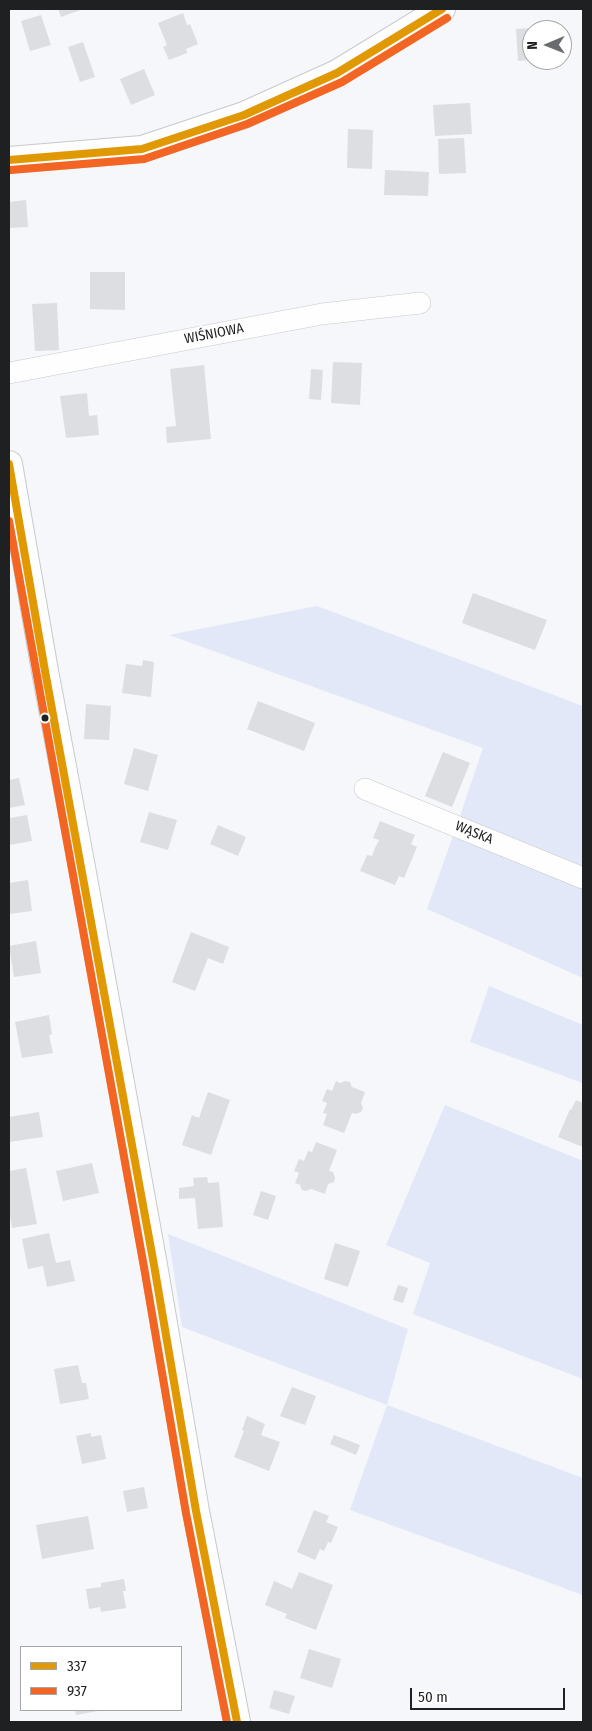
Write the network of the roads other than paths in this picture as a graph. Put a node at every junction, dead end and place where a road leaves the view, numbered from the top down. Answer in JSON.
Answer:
{"nodes":[{"id":1,"x":442,"y":9,"type":"edge"},
{"id":2,"x":9,"y":160,"type":"edge"},
{"id":3,"x":420,"y":303,"type":"dead end"},
{"id":4,"x":9,"y":373,"type":"edge"},
{"id":5,"x":9,"y":464,"type":"edge"},
{"id":6,"x":365,"y":789,"type":"dead end"},
{"id":7,"x":583,"y":878,"type":"edge"},
{"id":8,"x":237,"y":1722,"type":"edge"}],
"edges":[{"from":1,"to":2,"type":"street"},
{"from":3,"to":4,"type":"street","name":"WIŚNIOWA"},
{"from":5,"to":8,"type":"street"},
{"from":6,"to":7,"type":"street","name":"WĄSKA"}]}
